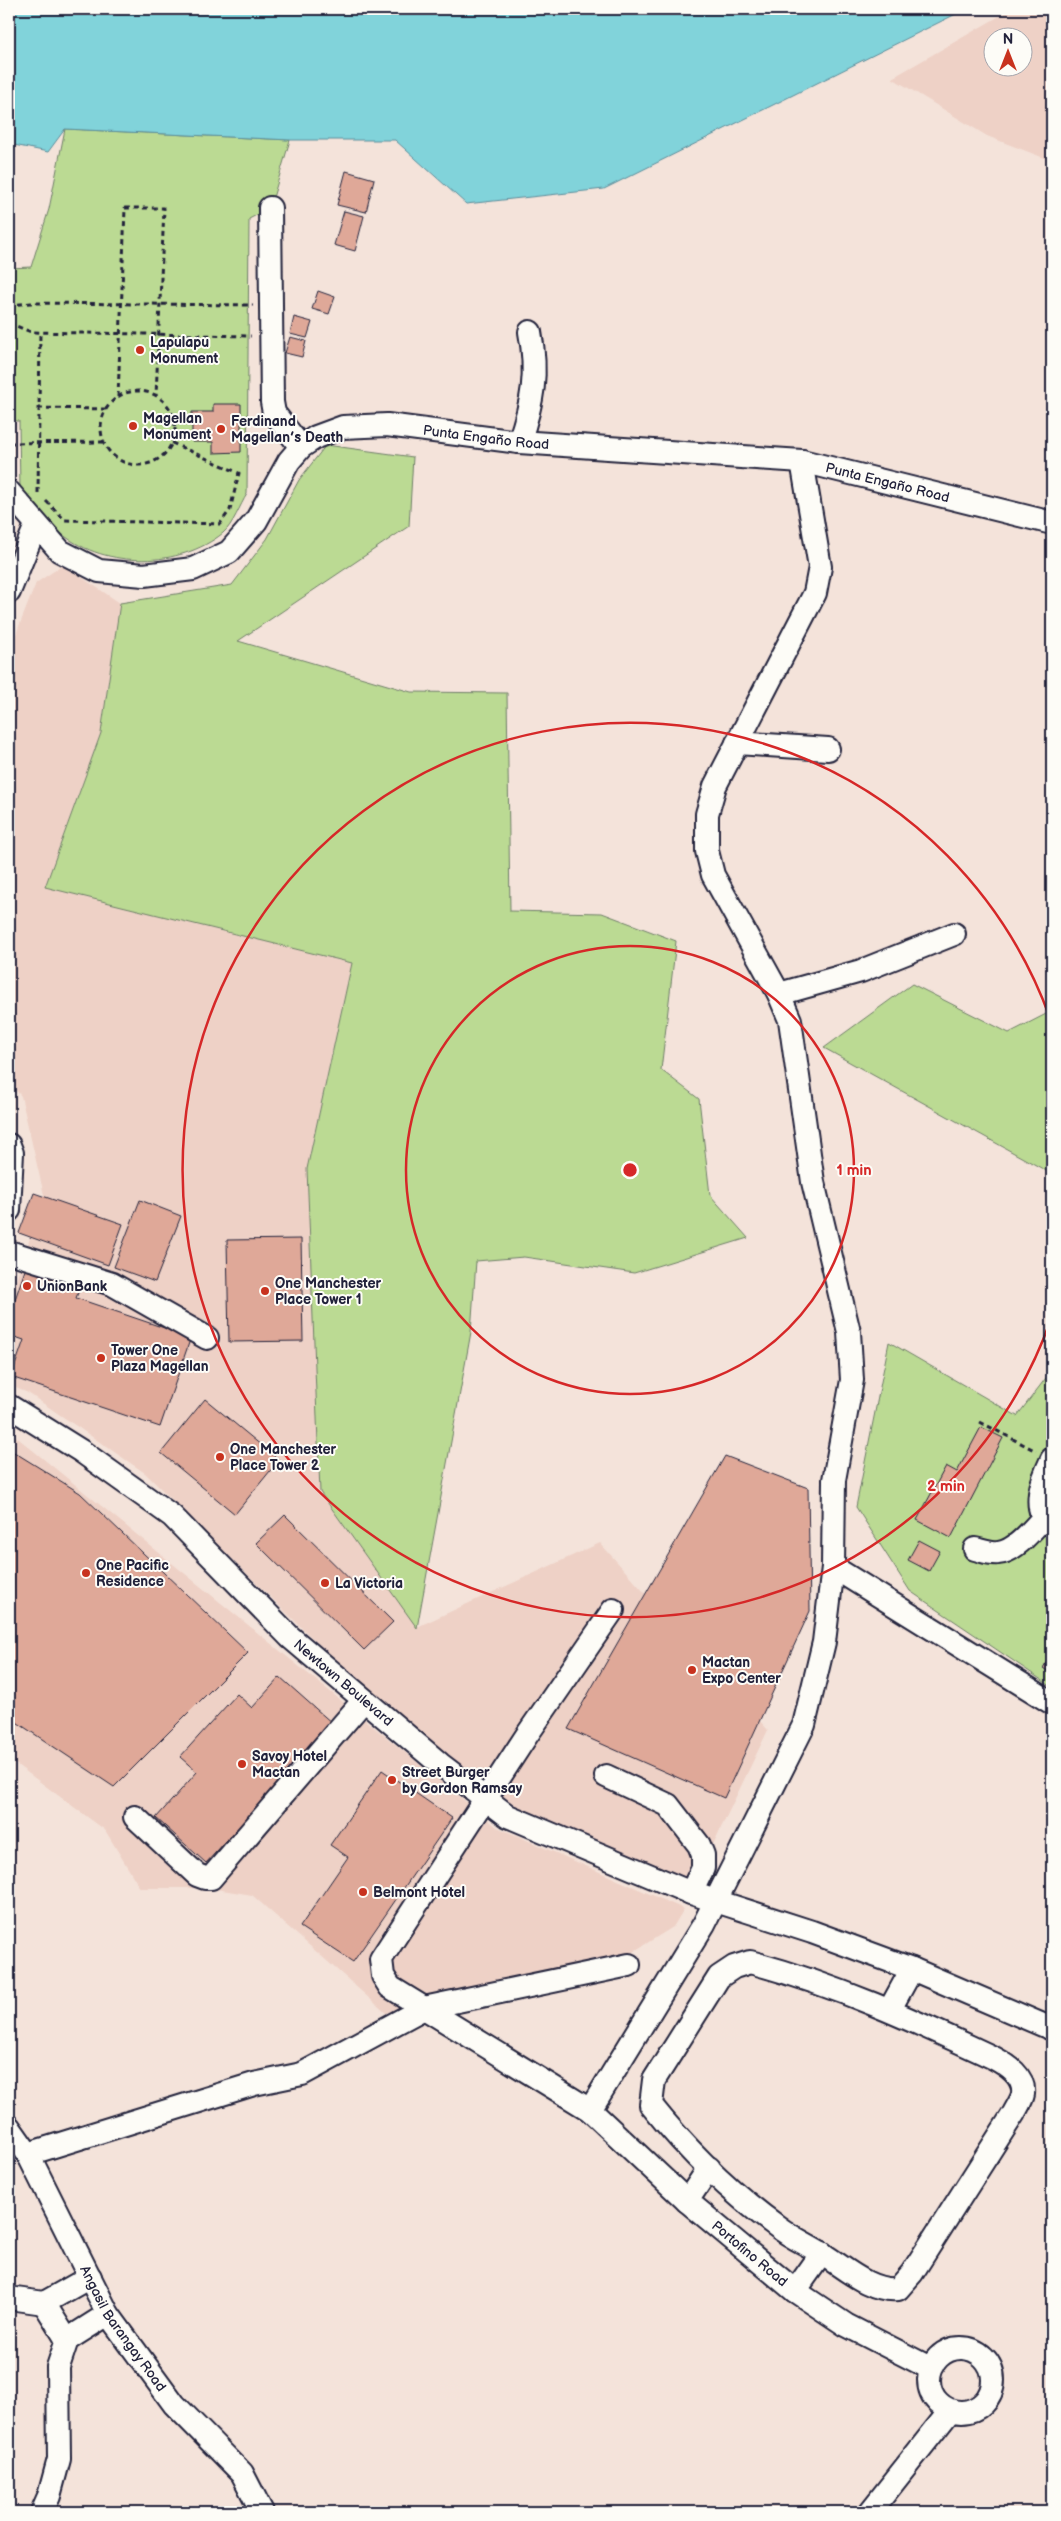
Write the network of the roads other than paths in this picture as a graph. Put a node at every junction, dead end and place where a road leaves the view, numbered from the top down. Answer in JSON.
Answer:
{"nodes":[{"id":1,"x":270,"y":208,"type":"dead end"},
{"id":2,"x":530,"y":332,"type":"dead end"},
{"id":3,"x":519,"y":442,"type":"junction"},
{"id":4,"x":301,"y":447,"type":"junction"},
{"id":5,"x":802,"y":460,"type":"junction"},
{"id":6,"x":9,"y":492,"type":"edge"},
{"id":7,"x":1052,"y":523,"type":"edge"},
{"id":8,"x":36,"y":526,"type":"junction"},
{"id":9,"x":9,"y":592,"type":"edge"},
{"id":10,"x":738,"y":742,"type":"junction"},
{"id":11,"x":828,"y":749,"type":"dead end"},
{"id":12,"x":954,"y":934,"type":"dead end"},
{"id":13,"x":779,"y":994,"type":"junction"},
{"id":14,"x":9,"y":1145,"type":"edge"},
{"id":15,"x":9,"y":1210,"type":"edge"},
{"id":16,"x":9,"y":1252,"type":"edge"},
{"id":17,"x":207,"y":1338,"type":"dead end"},
{"id":18,"x":9,"y":1406,"type":"edge"},
{"id":19,"x":1052,"y":1459,"type":"edge"},
{"id":20,"x":1048,"y":1521,"type":"edge"},
{"id":21,"x":975,"y":1549,"type":"dead end"},
{"id":22,"x":833,"y":1567,"type":"junction"},
{"id":23,"x":613,"y":1610,"type":"dead end"},
{"id":24,"x":364,"y":1700,"type":"junction"},
{"id":25,"x":1052,"y":1702,"type":"edge"},
{"id":26,"x":606,"y":1776,"type":"dead end"},
{"id":27,"x":486,"y":1798,"type":"junction"},
{"id":28,"x":135,"y":1817,"type":"dead end"},
{"id":29,"x":691,"y":1893,"type":"junction"},
{"id":30,"x":716,"y":1903,"type":"junction"},
{"id":31,"x":629,"y":1965,"type":"dead end"},
{"id":32,"x":912,"y":1969,"type":"junction"},
{"id":33,"x":424,"y":2008,"type":"junction"},
{"id":34,"x":890,"y":2009,"type":"junction"},
{"id":35,"x":1052,"y":2029,"type":"edge"},
{"id":36,"x":590,"y":2110,"type":"junction"},
{"id":37,"x":9,"y":2127,"type":"edge"},
{"id":38,"x":28,"y":2154,"type":"junction"},
{"id":39,"x":709,"y":2168,"type":"junction"},
{"id":40,"x":687,"y":2201,"type":"junction"},
{"id":41,"x":822,"y":2253,"type":"junction"},
{"id":42,"x":90,"y":2278,"type":"junction"},
{"id":43,"x":795,"y":2291,"type":"junction"},
{"id":44,"x":9,"y":2298,"type":"edge"},
{"id":45,"x":44,"y":2304,"type":"junction"},
{"id":46,"x":108,"y":2314,"type":"junction"},
{"id":47,"x":68,"y":2340,"type":"junction"},
{"id":48,"x":930,"y":2368,"type":"junction"},
{"id":49,"x":950,"y":2411,"type":"junction"},
{"id":50,"x":42,"y":2512,"type":"edge"},
{"id":51,"x":262,"y":2512,"type":"edge"},
{"id":52,"x":870,"y":2512,"type":"edge"}],
"edges":[{"from":1,"to":4,"type":"street"},
{"from":2,"to":3,"type":"street"},
{"from":3,"to":4,"type":"street","name":"Punta Engaño Road"},
{"from":3,"to":5,"type":"street","name":"Punta Engaño Road"},
{"from":4,"to":8,"type":"street","name":"Punta Engaño Road"},
{"from":5,"to":7,"type":"street","name":"Punta Engaño Road"},
{"from":5,"to":10,"type":"street"},
{"from":6,"to":8,"type":"street","name":"Punta Engaño Road"},
{"from":8,"to":9,"type":"street"},
{"from":10,"to":11,"type":"street"},
{"from":10,"to":13,"type":"street"},
{"from":12,"to":13,"type":"street"},
{"from":13,"to":22,"type":"street"},
{"from":14,"to":15,"type":"street"},
{"from":16,"to":17,"type":"street"},
{"from":18,"to":24,"type":"street","name":"Newtown Boulevard"},
{"from":19,"to":20,"type":"street"},
{"from":20,"to":21,"type":"street"},
{"from":22,"to":25,"type":"street"},
{"from":22,"to":30,"type":"street"},
{"from":23,"to":27,"type":"street","name":"Portofino Road"},
{"from":24,"to":27,"type":"street","name":"Newtown Boulevard"},
{"from":24,"to":28,"type":"street"},
{"from":26,"to":29,"type":"street"},
{"from":27,"to":29,"type":"street","name":"Newtown Boulevard"},
{"from":27,"to":33,"type":"street","name":"Portofino Road"},
{"from":29,"to":30,"type":"street","name":"Newtown Boulevard"},
{"from":30,"to":32,"type":"street","name":"Newtown Boulevard"},
{"from":30,"to":36,"type":"street"},
{"from":31,"to":33,"type":"street"},
{"from":32,"to":34,"type":"street"},
{"from":32,"to":35,"type":"street","name":"Newtown Boulevard"},
{"from":33,"to":36,"type":"street","name":"Portofino Road"},
{"from":33,"to":38,"type":"street"},
{"from":34,"to":39,"type":"street"},
{"from":34,"to":41,"type":"street"},
{"from":36,"to":40,"type":"street","name":"Portofino Road"},
{"from":37,"to":38,"type":"street","name":"Angasil Barangay Road"},
{"from":38,"to":42,"type":"street","name":"Angasil Barangay Road"},
{"from":39,"to":40,"type":"street"},
{"from":39,"to":41,"type":"street"},
{"from":40,"to":43,"type":"street","name":"Portofino Road"},
{"from":41,"to":43,"type":"street"},
{"from":42,"to":45,"type":"street"},
{"from":42,"to":46,"type":"street","name":"Angasil Barangay Road"},
{"from":43,"to":48,"type":"street","name":"Portofino Road"},
{"from":44,"to":45,"type":"street"},
{"from":45,"to":47,"type":"street"},
{"from":46,"to":47,"type":"street"},
{"from":46,"to":51,"type":"street","name":"Angasil Barangay Road"},
{"from":47,"to":50,"type":"street"},
{"from":48,"to":49,"type":"street"},
{"from":48,"to":49,"type":"street"},
{"from":49,"to":52,"type":"street"}]}
